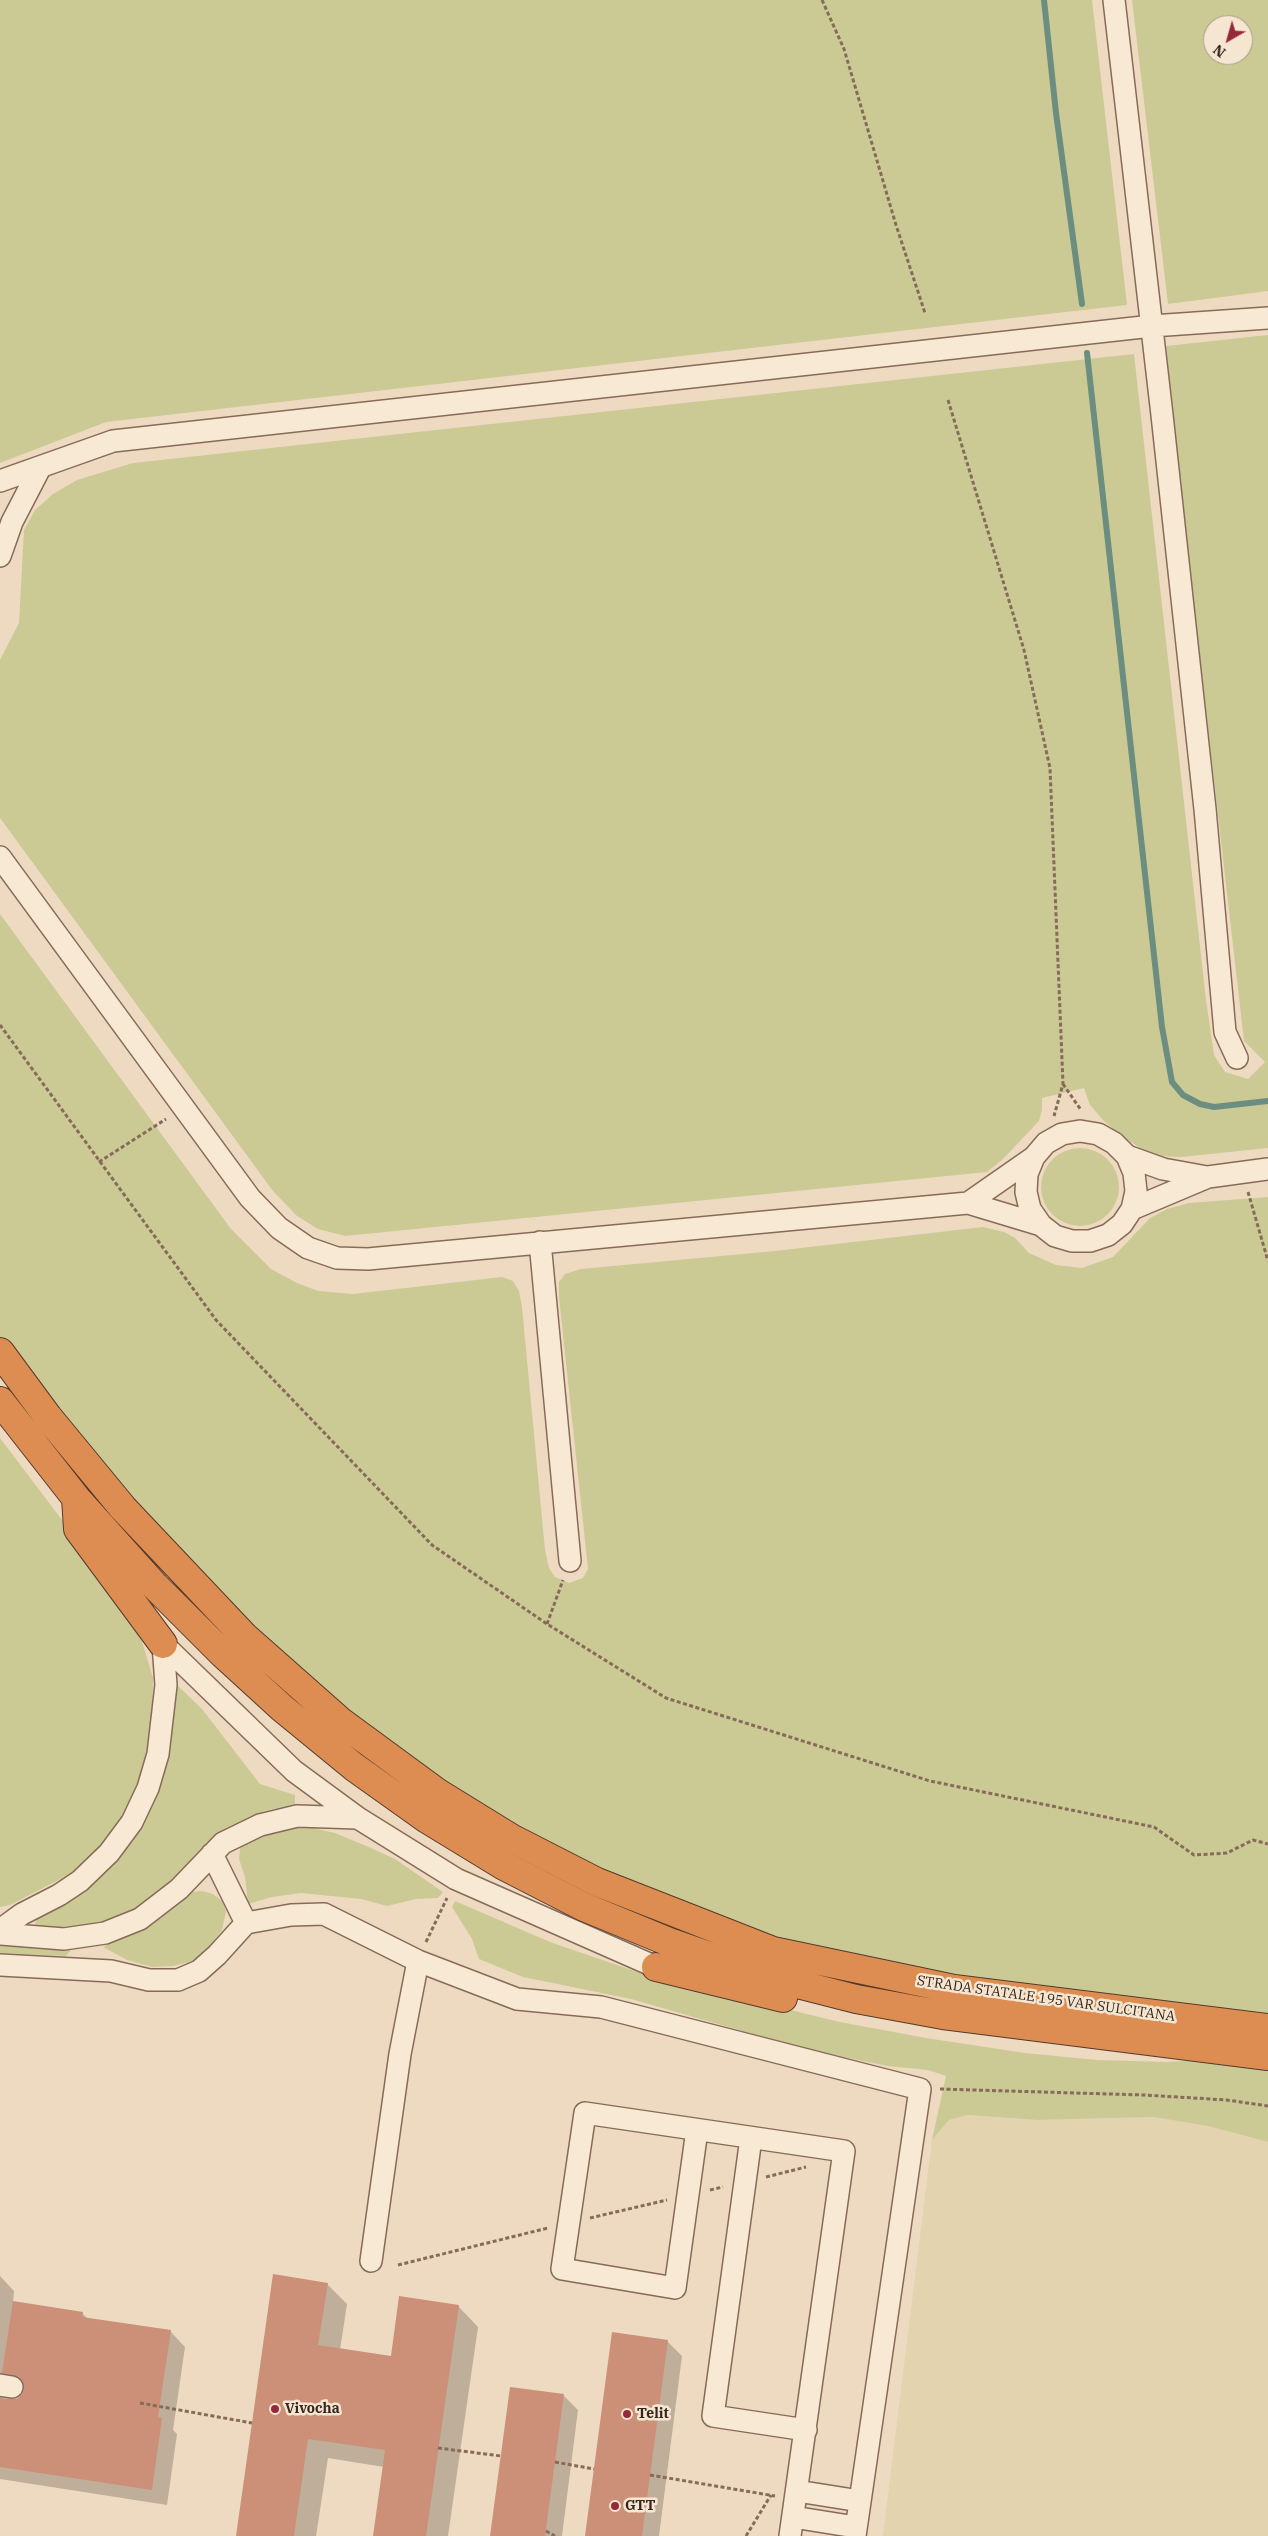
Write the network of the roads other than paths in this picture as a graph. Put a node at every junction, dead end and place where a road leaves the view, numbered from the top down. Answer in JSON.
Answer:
{"nodes":[{"id":1,"x":1114,"y":0,"type":"edge"},
{"id":2,"x":1268,"y":318,"type":"edge"},
{"id":3,"x":1152,"y":326,"type":"junction"},
{"id":4,"x":40,"y":468,"type":"junction"},
{"id":5,"x":0,"y":480,"type":"edge"},
{"id":6,"x":0,"y":556,"type":"edge"},
{"id":7,"x":0,"y":857,"type":"edge"},
{"id":8,"x":1237,"y":1058,"type":"dead end"},
{"id":9,"x":1127,"y":1156,"type":"junction"},
{"id":10,"x":1034,"y":1157,"type":"junction"},
{"id":11,"x":1268,"y":1169,"type":"edge"},
{"id":12,"x":1208,"y":1177,"type":"junction"},
{"id":13,"x":968,"y":1203,"type":"junction"},
{"id":14,"x":1132,"y":1209,"type":"junction"},
{"id":15,"x":1041,"y":1225,"type":"junction"},
{"id":16,"x":540,"y":1242,"type":"junction"},
{"id":17,"x":0,"y":1352,"type":"edge"},
{"id":18,"x":0,"y":1401,"type":"edge"},
{"id":19,"x":76,"y":1498,"type":"junction"},
{"id":20,"x":570,"y":1561,"type":"road end"},
{"id":21,"x":164,"y":1644,"type":"junction"},
{"id":22,"x":358,"y":1818,"type":"junction"},
{"id":23,"x":212,"y":1854,"type":"junction"},
{"id":24,"x":246,"y":1922,"type":"junction"},
{"id":25,"x":0,"y":1932,"type":"edge"},
{"id":26,"x":418,"y":1961,"type":"junction"},
{"id":27,"x":0,"y":1965,"type":"edge"},
{"id":28,"x":656,"y":1967,"type":"joint"},
{"id":29,"x":942,"y":2015,"type":"junction"},
{"id":30,"x":1268,"y":2028,"type":"edge"},
{"id":31,"x":1268,"y":2056,"type":"edge"},
{"id":32,"x":697,"y":2130,"type":"junction"},
{"id":33,"x":751,"y":2138,"type":"junction"},
{"id":34,"x":371,"y":2261,"type":"dead end"},
{"id":35,"x":806,"y":2430,"type":"junction"},
{"id":36,"x":860,"y":2501,"type":"junction"},
{"id":37,"x":794,"y":2511,"type":"edge"},
{"id":38,"x":855,"y":2532,"type":"edge"}],
"edges":[{"from":1,"to":3,"type":"street"},
{"from":2,"to":3,"type":"street"},
{"from":3,"to":4,"type":"street"},
{"from":3,"to":8,"type":"street"},
{"from":4,"to":5,"type":"street"},
{"from":4,"to":6,"type":"street"},
{"from":7,"to":16,"type":"street"},
{"from":9,"to":10,"type":"street"},
{"from":9,"to":12,"type":"street"},
{"from":9,"to":14,"type":"street"},
{"from":10,"to":13,"type":"street"},
{"from":10,"to":15,"type":"street"},
{"from":11,"to":12,"type":"street"},
{"from":12,"to":14,"type":"street"},
{"from":13,"to":15,"type":"street"},
{"from":13,"to":16,"type":"street"},
{"from":14,"to":15,"type":"street"},
{"from":16,"to":20,"type":"street"},
{"from":17,"to":30,"type":"highway","name":"STRADA STATALE 195 VAR SULCITANA"},
{"from":18,"to":19,"type":"highway","name":"STRADA STATALE 195 VAR SULCITANA"},
{"from":19,"to":21,"type":"highway"},
{"from":19,"to":29,"type":"highway","name":"STRADA STATALE 195 VAR SULCITANA"},
{"from":21,"to":22,"type":"street"},
{"from":21,"to":25,"type":"street"},
{"from":22,"to":23,"type":"street"},
{"from":22,"to":28,"type":"street"},
{"from":23,"to":24,"type":"street"},
{"from":23,"to":25,"type":"street"},
{"from":24,"to":26,"type":"street"},
{"from":24,"to":27,"type":"street"},
{"from":26,"to":34,"type":"street"},
{"from":26,"to":36,"type":"street"},
{"from":28,"to":29,"type":"highway"},
{"from":29,"to":31,"type":"highway","name":"STRADA STATALE 195 VAR SULCITANA"},
{"from":32,"to":32,"type":"street"},
{"from":32,"to":33,"type":"street"},
{"from":33,"to":35,"type":"street"},
{"from":33,"to":35,"type":"street"},
{"from":35,"to":37,"type":"street"},
{"from":36,"to":37,"type":"street"},
{"from":36,"to":38,"type":"street"},
{"from":37,"to":38,"type":"street"}]}
